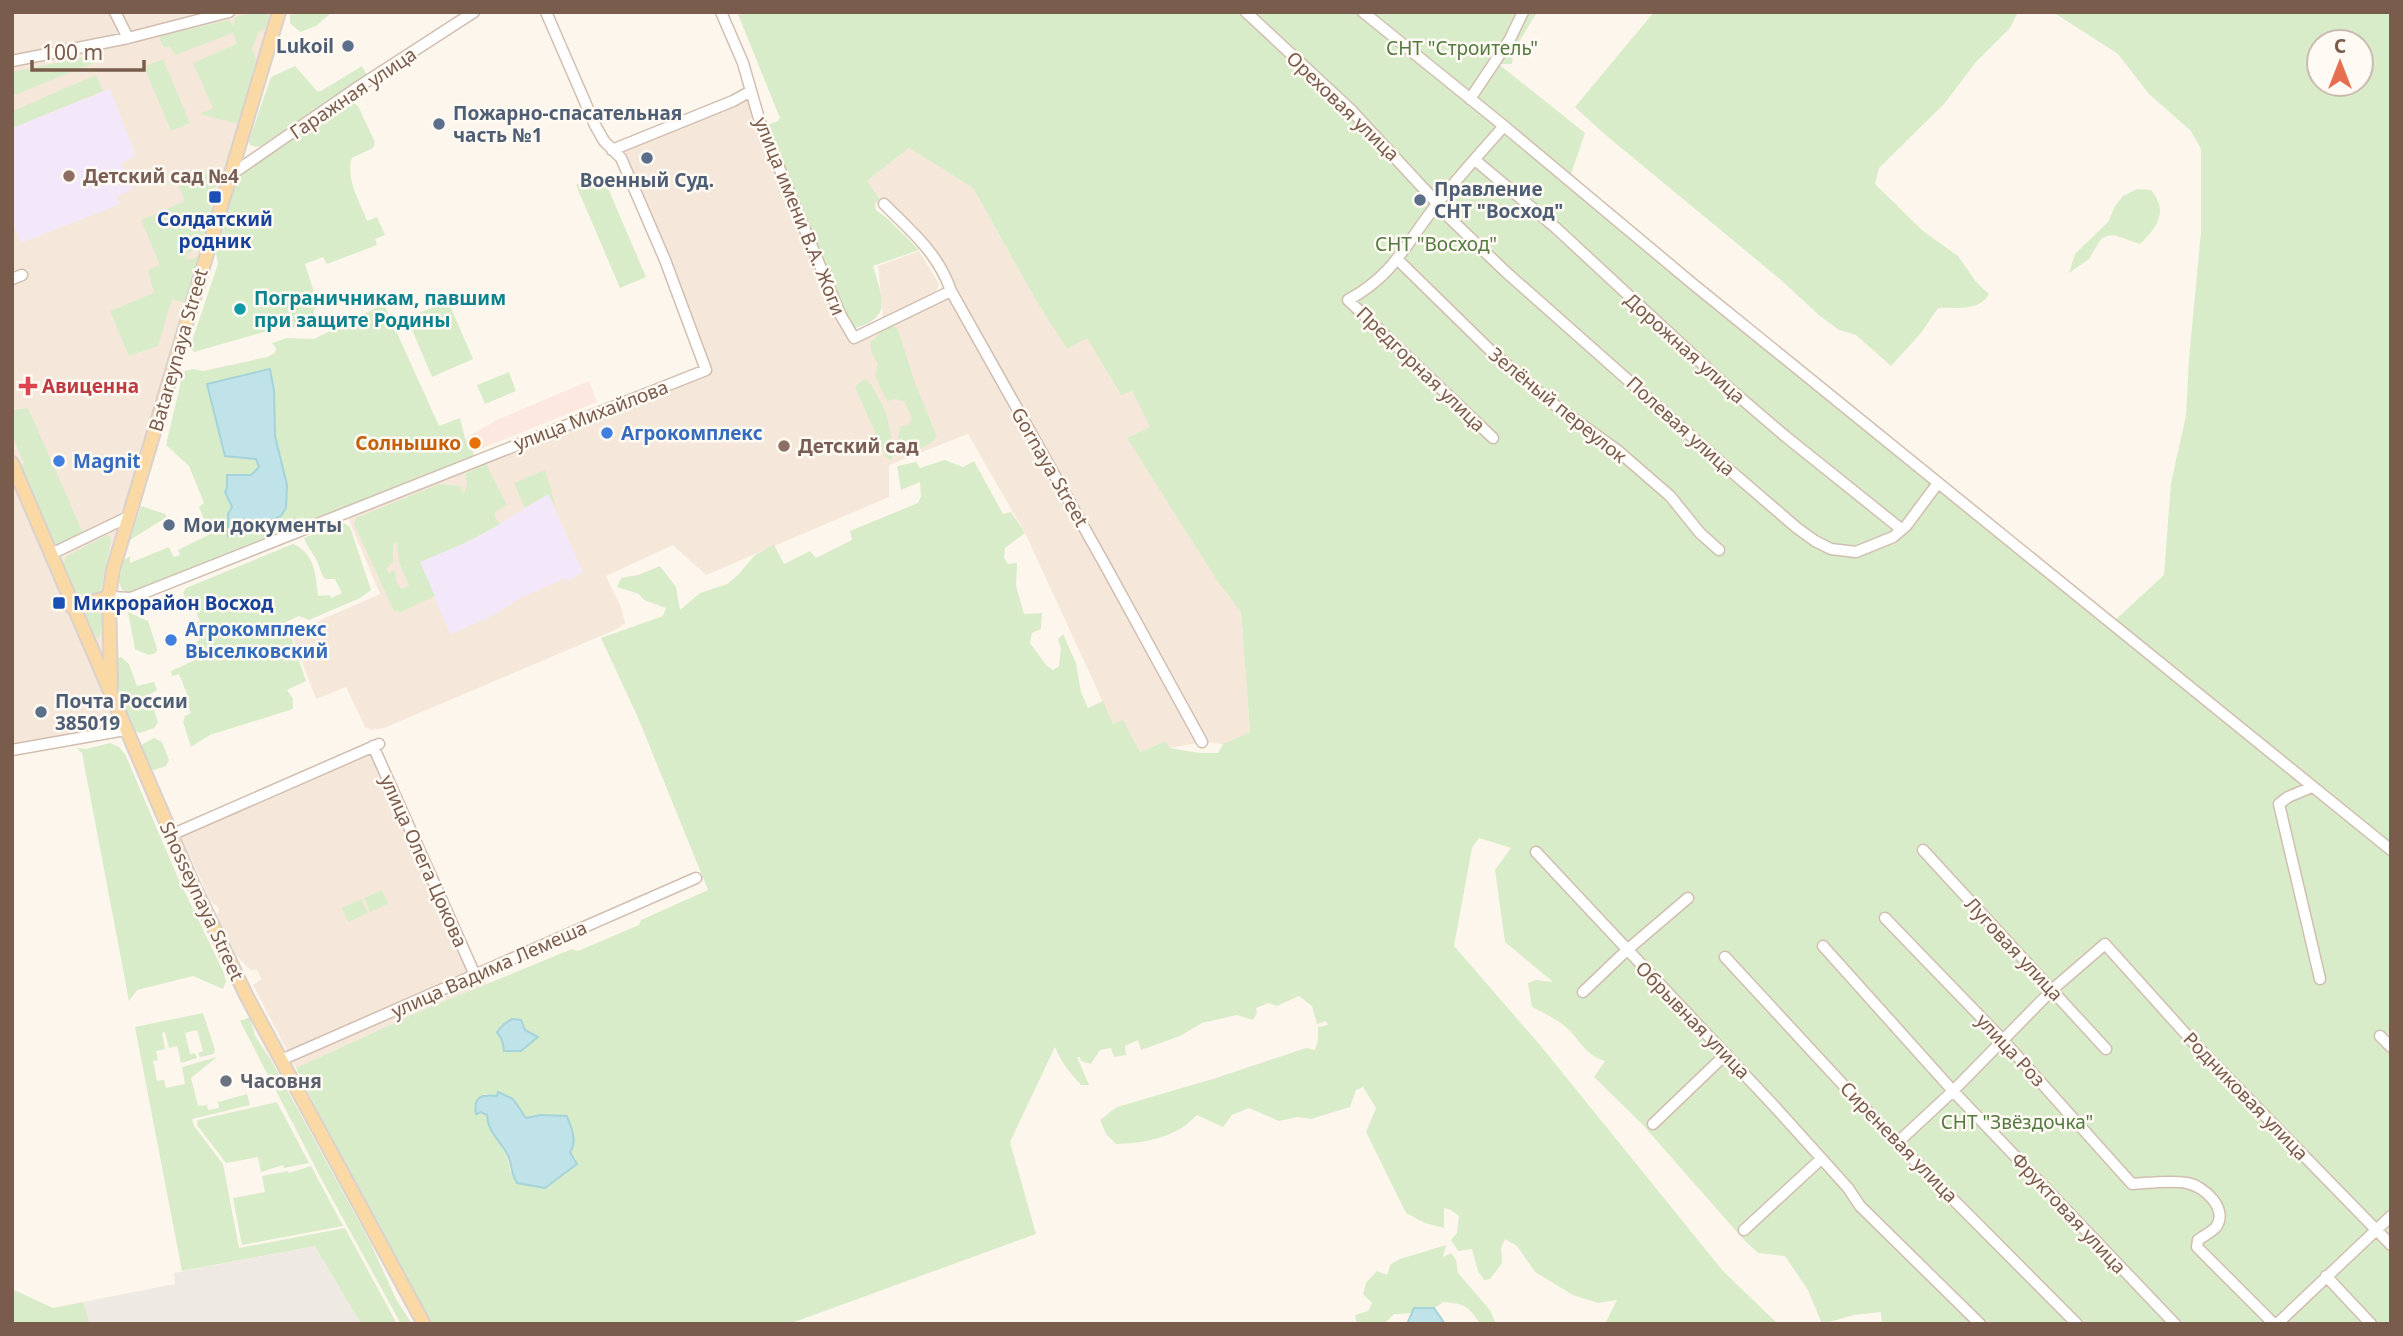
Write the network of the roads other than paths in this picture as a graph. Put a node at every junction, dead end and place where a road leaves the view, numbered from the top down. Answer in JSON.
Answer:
{"nodes":[{"id":1,"x":115,"y":12,"type":"edge"},
{"id":2,"x":229,"y":12,"type":"edge"},
{"id":3,"x":279,"y":12,"type":"edge"},
{"id":4,"x":474,"y":12,"type":"edge"},
{"id":5,"x":546,"y":12,"type":"edge"},
{"id":6,"x":721,"y":12,"type":"edge"},
{"id":7,"x":1246,"y":12,"type":"edge"},
{"id":8,"x":1363,"y":12,"type":"edge"},
{"id":9,"x":1523,"y":12,"type":"edge"},
{"id":10,"x":128,"y":38,"type":"junction"},
{"id":11,"x":12,"y":61,"type":"edge"},
{"id":12,"x":751,"y":91,"type":"junction"},
{"id":13,"x":1470,"y":99,"type":"junction"},
{"id":14,"x":1504,"y":126,"type":"junction"},
{"id":15,"x":612,"y":150,"type":"junction"},
{"id":16,"x":1475,"y":160,"type":"junction"},
{"id":17,"x":232,"y":174,"type":"junction"},
{"id":18,"x":884,"y":204,"type":"dead end"},
{"id":19,"x":1436,"y":204,"type":"junction"},
{"id":20,"x":1396,"y":259,"type":"junction"},
{"id":21,"x":951,"y":291,"type":"junction"},
{"id":22,"x":1493,"y":438,"type":"dead end"},
{"id":23,"x":12,"y":463,"type":"edge"},
{"id":24,"x":15,"y":479,"type":"edge"},
{"id":25,"x":1938,"y":483,"type":"junction"},
{"id":26,"x":128,"y":517,"type":"junction"},
{"id":27,"x":1901,"y":529,"type":"junction"},
{"id":28,"x":1719,"y":550,"type":"dead end"},
{"id":29,"x":51,"y":554,"type":"junction"},
{"id":30,"x":109,"y":597,"type":"junction"},
{"id":31,"x":72,"y":607,"type":"junction"},
{"id":32,"x":111,"y":693,"type":"junction"},
{"id":33,"x":125,"y":730,"type":"junction"},
{"id":34,"x":1202,"y":742,"type":"dead end"},
{"id":35,"x":12,"y":750,"type":"edge"},
{"id":36,"x":2312,"y":787,"type":"junction"},
{"id":37,"x":171,"y":835,"type":"junction"},
{"id":38,"x":1923,"y":850,"type":"dead end"},
{"id":39,"x":2391,"y":850,"type":"edge"},
{"id":40,"x":1536,"y":852,"type":"dead end"},
{"id":41,"x":696,"y":878,"type":"dead end"},
{"id":42,"x":1688,"y":898,"type":"dead end"},
{"id":43,"x":1885,"y":918,"type":"dead end"},
{"id":44,"x":1823,"y":946,"type":"dead end"},
{"id":45,"x":1627,"y":950,"type":"junction"},
{"id":46,"x":1725,"y":957,"type":"dead end"},
{"id":47,"x":475,"y":975,"type":"junction"},
{"id":48,"x":2319,"y":979,"type":"dead end"},
{"id":49,"x":2053,"y":989,"type":"junction"},
{"id":50,"x":1583,"y":992,"type":"dead end"},
{"id":51,"x":2380,"y":1036,"type":"dead end"},
{"id":52,"x":2002,"y":1038,"type":"junction"},
{"id":53,"x":2391,"y":1047,"type":"edge"},
{"id":54,"x":2106,"y":1049,"type":"dead end"},
{"id":55,"x":1726,"y":1054,"type":"junction"},
{"id":56,"x":281,"y":1060,"type":"junction"},
{"id":57,"x":1953,"y":1091,"type":"junction"},
{"id":58,"x":1653,"y":1124,"type":"dead end"},
{"id":59,"x":1897,"y":1143,"type":"junction"},
{"id":60,"x":1821,"y":1159,"type":"junction"},
{"id":61,"x":2391,"y":1216,"type":"edge"},
{"id":62,"x":1744,"y":1230,"type":"dead end"},
{"id":63,"x":2376,"y":1230,"type":"junction"},
{"id":64,"x":2391,"y":1245,"type":"edge"},
{"id":65,"x":2326,"y":1276,"type":"junction"},
{"id":66,"x":424,"y":1324,"type":"edge"},
{"id":67,"x":1980,"y":1324,"type":"edge"},
{"id":68,"x":2077,"y":1324,"type":"edge"},
{"id":69,"x":2175,"y":1324,"type":"edge"},
{"id":70,"x":2276,"y":1324,"type":"edge"},
{"id":71,"x":2371,"y":1324,"type":"edge"}],
"edges":[{"from":1,"to":10,"type":"street"},
{"from":2,"to":10,"type":"street"},
{"from":3,"to":17,"type":"main road","name":"Batareynaya Street"},
{"from":4,"to":17,"type":"street","name":"Гаражная улица"},
{"from":5,"to":15,"type":"street","name":"улица Михайлова"},
{"from":6,"to":12,"type":"street","name":"улица имени В.А. Жоги"},
{"from":7,"to":19,"type":"street","name":"Ореховая улица"},
{"from":8,"to":13,"type":"street"},
{"from":9,"to":13,"type":"street"},
{"from":10,"to":11,"type":"street"},
{"from":12,"to":15,"type":"street"},
{"from":12,"to":21,"type":"street","name":"улица имени В.А. Жоги"},
{"from":13,"to":14,"type":"street"},
{"from":14,"to":16,"type":"street"},
{"from":14,"to":25,"type":"street"},
{"from":15,"to":30,"type":"street","name":"улица Михайлова"},
{"from":16,"to":19,"type":"street"},
{"from":16,"to":27,"type":"street","name":"Дорожная улица"},
{"from":17,"to":26,"type":"main road","name":"Batareynaya Street"},
{"from":18,"to":21,"type":"street","name":"Gornaya Street"},
{"from":19,"to":20,"type":"street"},
{"from":19,"to":27,"type":"street","name":"Полевая улица"},
{"from":20,"to":22,"type":"street","name":"Предгорная улица"},
{"from":20,"to":28,"type":"street","name":"Зелёный переулок"},
{"from":21,"to":34,"type":"street","name":"Gornaya Street"},
{"from":23,"to":24,"type":"main road","name":"Shosseynaya Street"},
{"from":24,"to":29,"type":"main road","name":"Shosseynaya Street"},
{"from":25,"to":27,"type":"street","name":"Полевая улица"},
{"from":25,"to":36,"type":"street"},
{"from":26,"to":29,"type":"street"},
{"from":26,"to":30,"type":"main road","name":"Batareynaya Street"},
{"from":29,"to":31,"type":"main road","name":"Shosseynaya Street"},
{"from":30,"to":31,"type":"main road"},
{"from":30,"to":32,"type":"main road","name":"Batareynaya Street"},
{"from":31,"to":32,"type":"main road","name":"Shosseynaya Street"},
{"from":32,"to":33,"type":"main road","name":"Shosseynaya Street"},
{"from":33,"to":35,"type":"street"},
{"from":33,"to":37,"type":"main road","name":"Shosseynaya Street"},
{"from":36,"to":39,"type":"street"},
{"from":36,"to":48,"type":"street"},
{"from":37,"to":47,"type":"street","name":"улица Олега Цокова"},
{"from":37,"to":56,"type":"main road","name":"Shosseynaya Street"},
{"from":38,"to":49,"type":"street","name":"Луговая улица"},
{"from":40,"to":45,"type":"street","name":"Обрывная улица"},
{"from":41,"to":47,"type":"street","name":"улица Вадима Лемеша"},
{"from":42,"to":45,"type":"street"},
{"from":43,"to":52,"type":"street","name":"улица Роз"},
{"from":44,"to":57,"type":"street","name":"Фруктовая улица"},
{"from":45,"to":50,"type":"street"},
{"from":45,"to":55,"type":"street","name":"Обрывная улица"},
{"from":46,"to":59,"type":"street","name":"Сиреневая улица"},
{"from":47,"to":56,"type":"street","name":"улица Вадима Лемеша"},
{"from":49,"to":52,"type":"street"},
{"from":49,"to":54,"type":"street","name":"Луговая улица"},
{"from":49,"to":63,"type":"street","name":"Родниковая улица"},
{"from":51,"to":53,"type":"street"},
{"from":52,"to":57,"type":"street"},
{"from":52,"to":70,"type":"street","name":"улица Роз"},
{"from":55,"to":58,"type":"street"},
{"from":55,"to":60,"type":"street","name":"Обрывная улица"},
{"from":56,"to":66,"type":"main road","name":"Shosseynaya Street"},
{"from":57,"to":59,"type":"street"},
{"from":57,"to":69,"type":"street","name":"Фруктовая улица"},
{"from":59,"to":68,"type":"street","name":"Сиреневая улица"},
{"from":60,"to":62,"type":"street"},
{"from":60,"to":67,"type":"street","name":"Обрывная улица"},
{"from":61,"to":63,"type":"street"},
{"from":63,"to":64,"type":"street","name":"Родниковая улица"},
{"from":63,"to":65,"type":"street"},
{"from":65,"to":70,"type":"street"},
{"from":65,"to":71,"type":"street"}]}
